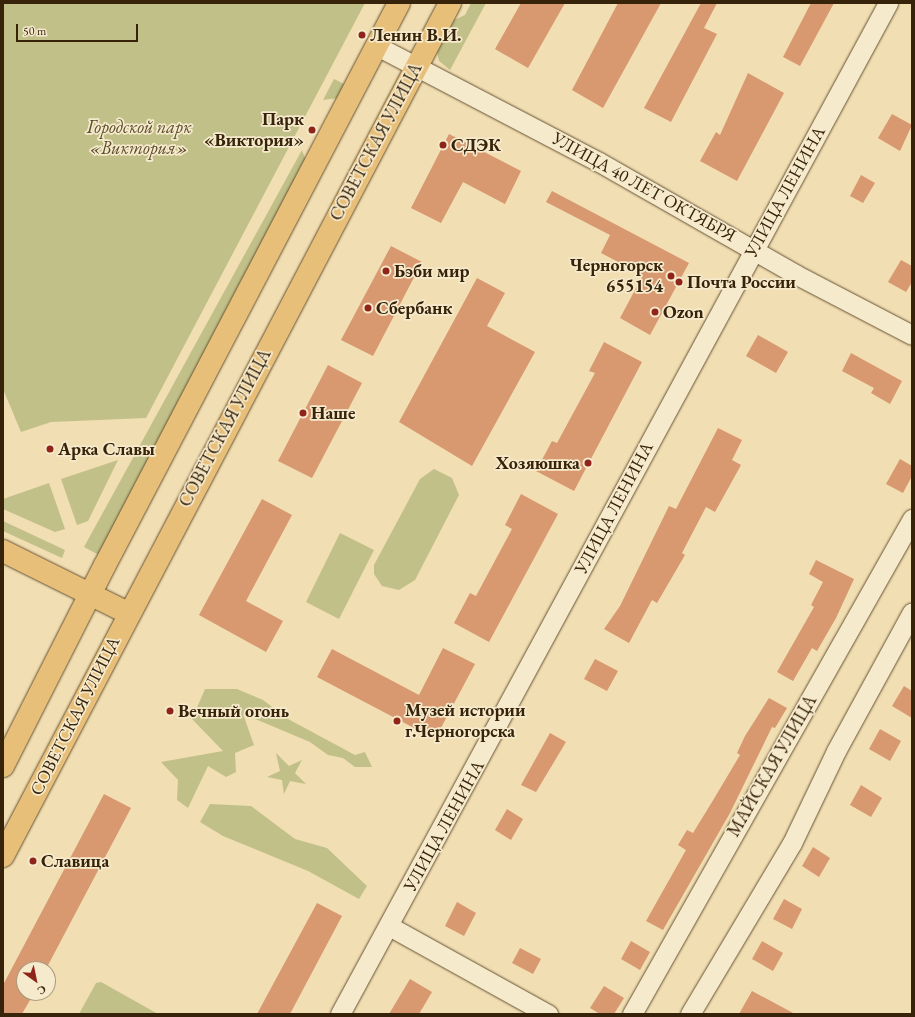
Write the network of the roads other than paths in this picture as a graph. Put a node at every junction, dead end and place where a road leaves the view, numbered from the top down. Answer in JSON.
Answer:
{"nodes":[{"id":1,"x":399,"y":3,"type":"edge"},
{"id":2,"x":450,"y":3,"type":"edge"},
{"id":3,"x":888,"y":3,"type":"edge"},
{"id":4,"x":377,"y":46,"type":"junction"},
{"id":5,"x":416,"y":66,"type":"junction"},
{"id":6,"x":754,"y":248,"type":"junction"},
{"id":7,"x":912,"y":335,"type":"edge"},
{"id":8,"x":912,"y":519,"type":"edge"},
{"id":9,"x":3,"y":551,"type":"edge"},
{"id":10,"x":91,"y":593,"type":"junction"},
{"id":11,"x":912,"y":612,"type":"edge"},
{"id":12,"x":128,"y":613,"type":"junction"},
{"id":13,"x":3,"y":766,"type":"edge"},
{"id":14,"x":3,"y":856,"type":"edge"},
{"id":15,"x":389,"y":926,"type":"junction"},
{"id":16,"x":340,"y":1014,"type":"edge"},
{"id":17,"x":548,"y":1014,"type":"edge"},
{"id":18,"x":632,"y":1014,"type":"edge"},
{"id":19,"x":690,"y":1014,"type":"edge"}],
"edges":[{"from":1,"to":4,"type":"main road"},
{"from":2,"to":5,"type":"main road","name":"СОВЕТСКАЯ УЛИЦА"},
{"from":3,"to":6,"type":"street","name":"УЛИЦА ЛЕНИНА"},
{"from":4,"to":5,"type":"street","name":"УЛИЦА 40 ЛЕТ ОКТЯБРЯ"},
{"from":4,"to":10,"type":"main road"},
{"from":5,"to":6,"type":"street","name":"УЛИЦА 40 ЛЕТ ОКТЯБРЯ"},
{"from":5,"to":12,"type":"main road","name":"СОВЕТСКАЯ УЛИЦА"},
{"from":6,"to":7,"type":"street","name":"УЛИЦА 40 ЛЕТ ОКТЯБРЯ"},
{"from":6,"to":15,"type":"street","name":"УЛИЦА ЛЕНИНА"},
{"from":8,"to":18,"type":"street","name":"МАЙСКАЯ УЛИЦА"},
{"from":9,"to":10,"type":"main road"},
{"from":10,"to":12,"type":"main road"},
{"from":10,"to":13,"type":"main road"},
{"from":11,"to":19,"type":"street"},
{"from":12,"to":14,"type":"main road","name":"СОВЕТСКАЯ УЛИЦА"},
{"from":15,"to":16,"type":"street","name":"УЛИЦА ЛЕНИНА"},
{"from":15,"to":17,"type":"street"}]}
